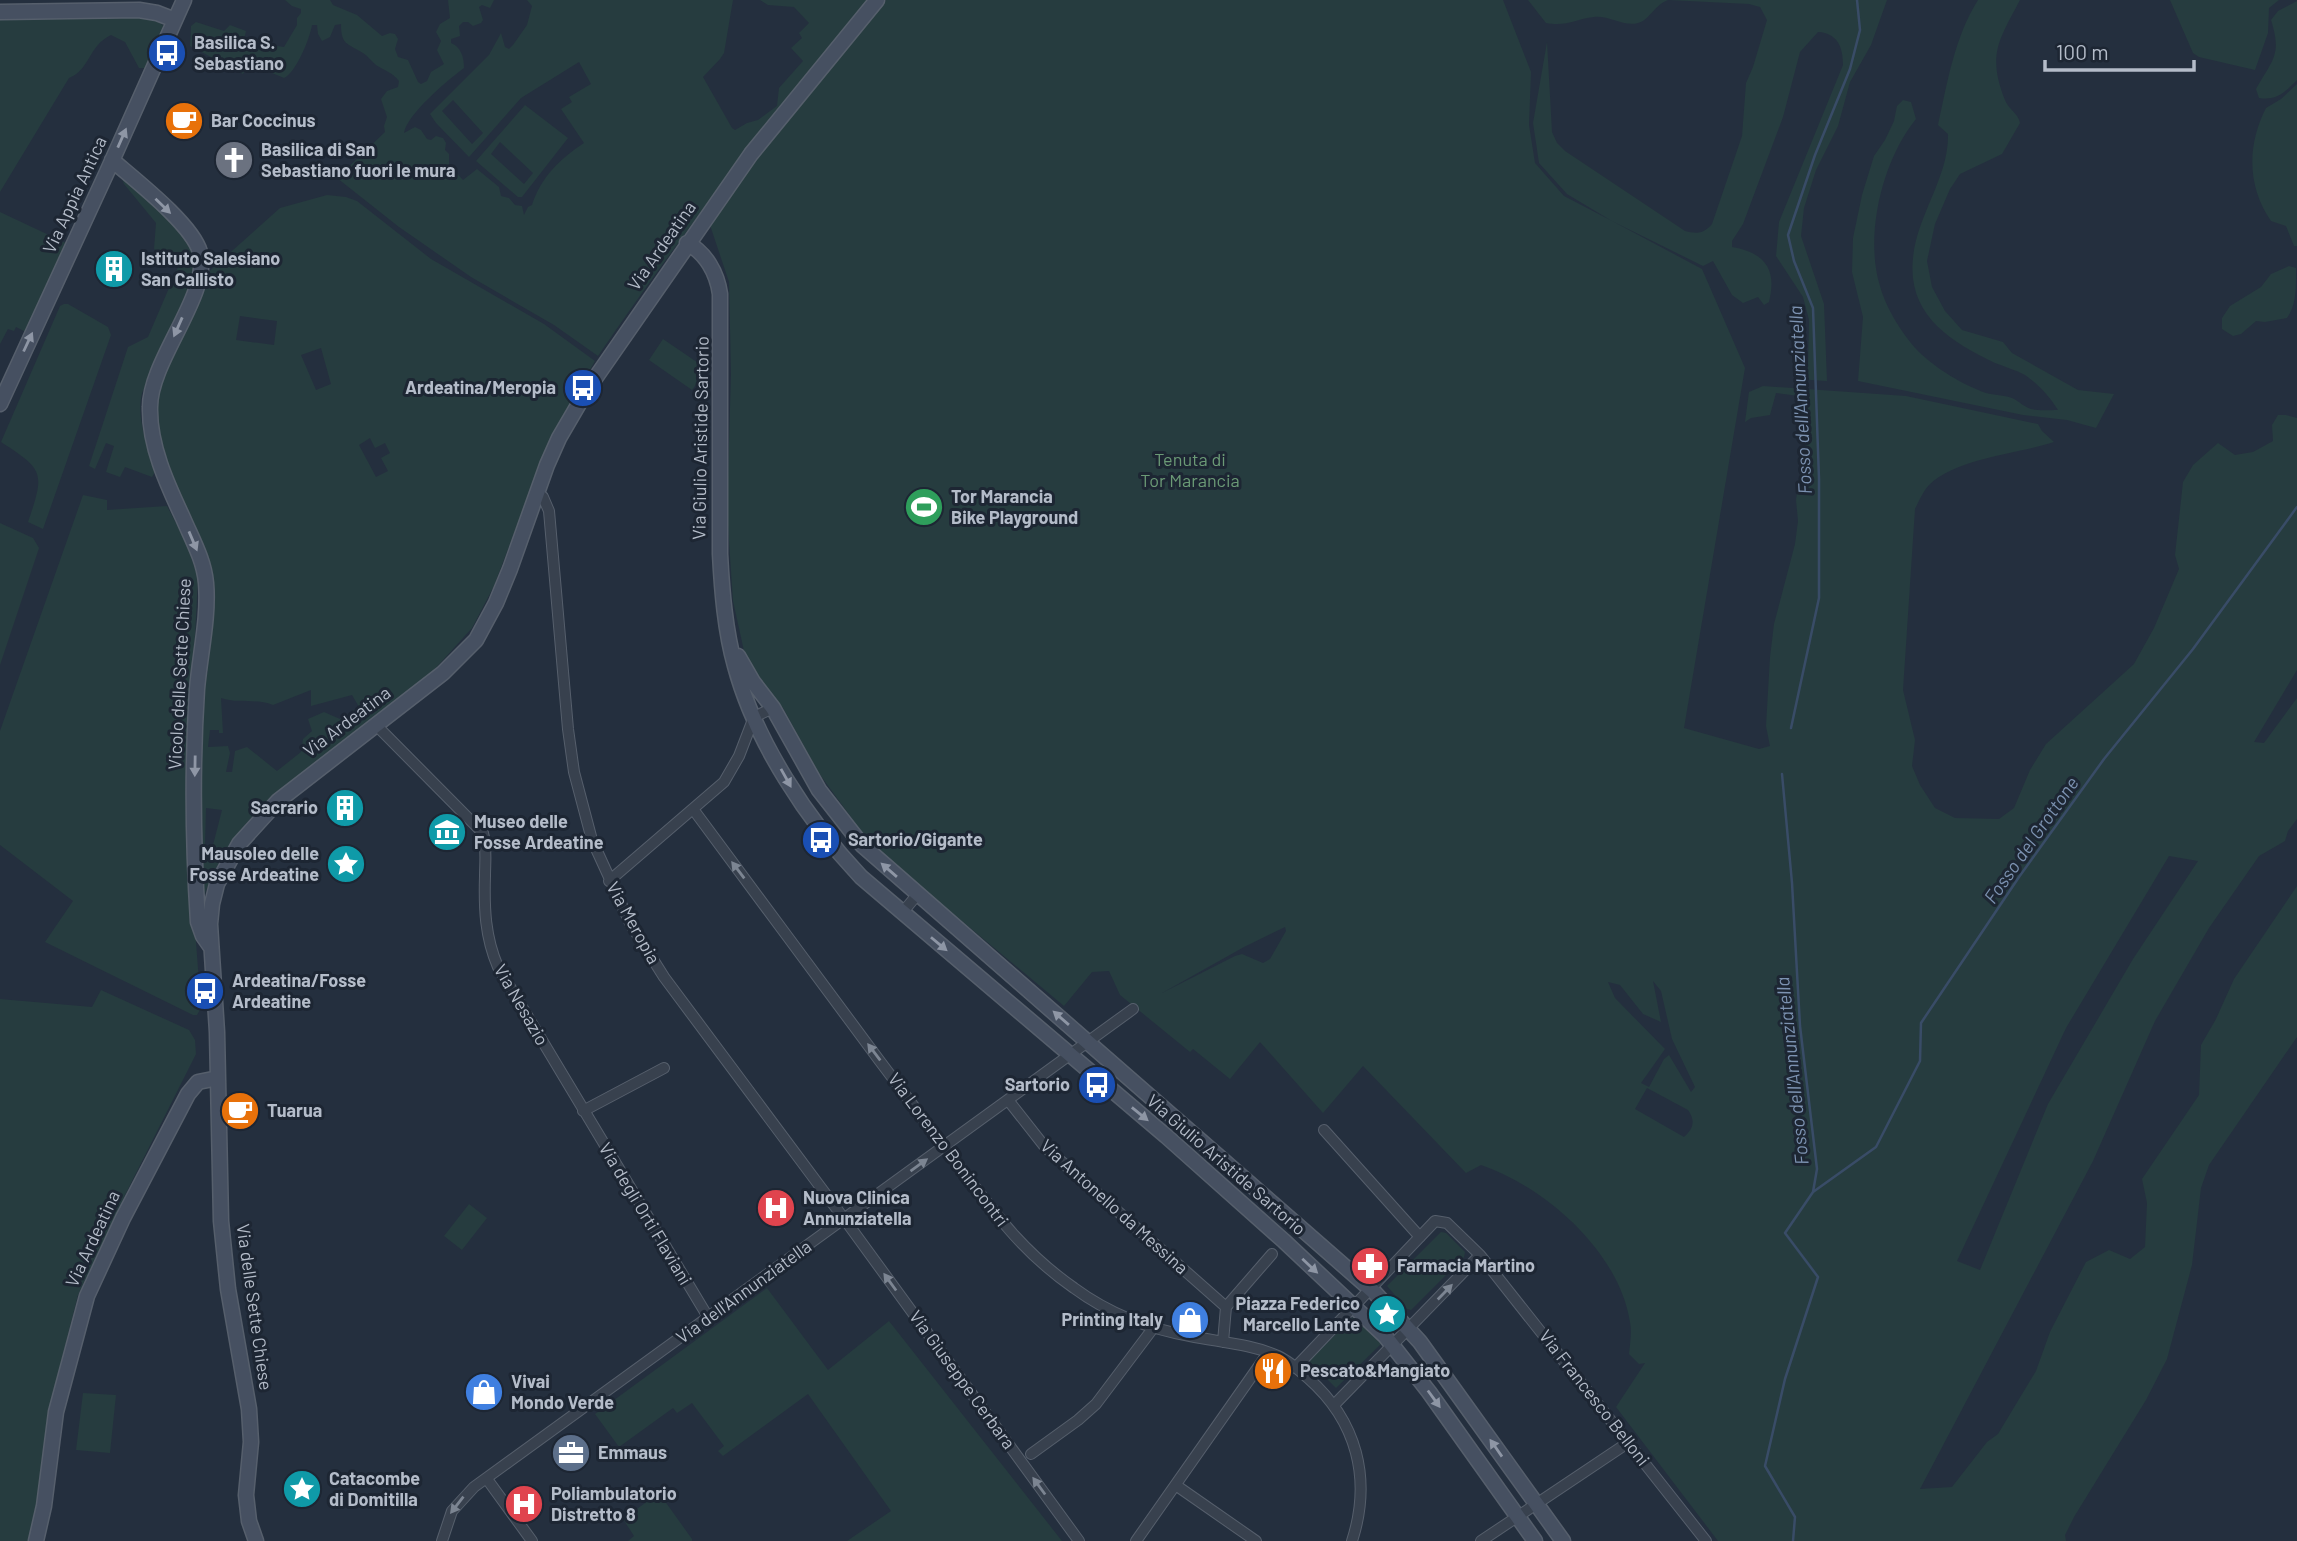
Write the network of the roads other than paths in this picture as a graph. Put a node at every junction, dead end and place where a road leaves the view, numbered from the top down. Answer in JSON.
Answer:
{"nodes":[{"id":1,"x":184,"y":0,"type":"edge"},
{"id":2,"x":877,"y":0,"type":"edge"},
{"id":3,"x":0,"y":12,"type":"edge"},
{"id":4,"x":175,"y":20,"type":"junction"},
{"id":5,"x":112,"y":160,"type":"junction"},
{"id":6,"x":687,"y":243,"type":"junction"},
{"id":7,"x":0,"y":404,"type":"edge"},
{"id":8,"x":536,"y":492,"type":"junction"},
{"id":9,"x":731,"y":644,"type":"junction"},
{"id":10,"x":773,"y":708,"type":"junction"},
{"id":11,"x":754,"y":717,"type":"junction"},
{"id":12,"x":376,"y":725,"type":"junction"},
{"id":13,"x":693,"y":809,"type":"junction"},
{"id":14,"x":609,"y":881,"type":"junction"},
{"id":15,"x":917,"y":895,"type":"junction"},
{"id":16,"x":902,"y":913,"type":"junction"},
{"id":17,"x":212,"y":948,"type":"junction"},
{"id":18,"x":1133,"y":1009,"type":"dead end"},
{"id":19,"x":1089,"y":1042,"type":"junction"},
{"id":20,"x":1069,"y":1055,"type":"junction"},
{"id":21,"x":664,"y":1068,"type":"dead end"},
{"id":22,"x":218,"y":1078,"type":"junction"},
{"id":23,"x":1008,"y":1100,"type":"junction"},
{"id":24,"x":583,"y":1111,"type":"junction"},
{"id":25,"x":1324,"y":1130,"type":"dead end"},
{"id":26,"x":944,"y":1146,"type":"junction"},
{"id":27,"x":844,"y":1219,"type":"junction"},
{"id":28,"x":1420,"y":1237,"type":"junction"},
{"id":29,"x":1272,"y":1254,"type":"dead end"},
{"id":30,"x":1480,"y":1255,"type":"junction"},
{"id":31,"x":1371,"y":1289,"type":"junction"},
{"id":32,"x":1226,"y":1307,"type":"junction"},
{"id":33,"x":1354,"y":1307,"type":"junction"},
{"id":34,"x":708,"y":1317,"type":"junction"},
{"id":35,"x":1154,"y":1327,"type":"junction"},
{"id":36,"x":1409,"y":1328,"type":"junction"},
{"id":37,"x":1223,"y":1342,"type":"junction"},
{"id":38,"x":1393,"y":1345,"type":"junction"},
{"id":39,"x":1268,"y":1353,"type":"junction"},
{"id":40,"x":1295,"y":1368,"type":"junction"},
{"id":41,"x":1334,"y":1405,"type":"junction"},
{"id":42,"x":1629,"y":1442,"type":"junction"},
{"id":43,"x":1031,"y":1454,"type":"dead end"},
{"id":44,"x":487,"y":1479,"type":"junction"},
{"id":45,"x":1177,"y":1486,"type":"junction"},
{"id":46,"x":1536,"y":1504,"type":"junction"},
{"id":47,"x":1517,"y":1517,"type":"junction"},
{"id":48,"x":36,"y":1541,"type":"edge"},
{"id":49,"x":256,"y":1541,"type":"edge"},
{"id":50,"x":442,"y":1541,"type":"edge"},
{"id":51,"x":532,"y":1541,"type":"edge"},
{"id":52,"x":1079,"y":1541,"type":"edge"},
{"id":53,"x":1136,"y":1541,"type":"edge"},
{"id":54,"x":1256,"y":1541,"type":"edge"},
{"id":55,"x":1352,"y":1541,"type":"edge"},
{"id":56,"x":1481,"y":1541,"type":"edge"},
{"id":57,"x":1535,"y":1541,"type":"edge"},
{"id":58,"x":1563,"y":1541,"type":"edge"},
{"id":59,"x":1706,"y":1541,"type":"edge"}],
"edges":[{"from":1,"to":4,"type":"street","name":"Via Appia Antica"},
{"from":2,"to":6,"type":"street","name":"Via Ardeatina"},
{"from":3,"to":4,"type":"street"},
{"from":5,"to":4,"type":"street","name":"Via Appia Antica","one_way":true},
{"from":7,"to":5,"type":"street","name":"Via Appia Antica","one_way":true},
{"from":5,"to":17,"type":"street","name":"Vicolo delle Sette Chiese","one_way":true},
{"from":6,"to":8,"type":"street","name":"Via Ardeatina"},
{"from":6,"to":9,"type":"street","name":"Via Giulio Aristide Sartorio"},
{"from":8,"to":12,"type":"street","name":"Via Ardeatina"},
{"from":8,"to":14,"type":"street","name":"Via Meropia"},
{"from":9,"to":10,"type":"street","name":"Via Giulio Aristide Sartorio"},
{"from":9,"to":11,"type":"street","name":"Via Giulio Aristide Sartorio"},
{"from":10,"to":11,"type":"street"},
{"from":15,"to":10,"type":"street","name":"Via Giulio Aristide Sartorio","one_way":true},
{"from":11,"to":13,"type":"street"},
{"from":11,"to":16,"type":"street","name":"Via Giulio Aristide Sartorio","one_way":true},
{"from":12,"to":17,"type":"street","name":"Via Ardeatina"},
{"from":12,"to":24,"type":"street","name":"Via Nesazio"},
{"from":13,"to":14,"type":"street"},
{"from":26,"to":13,"type":"street","name":"Via Lorenzo Bonincontri","one_way":true},
{"from":14,"to":27,"type":"street","name":"Via Meropia"},
{"from":15,"to":16,"type":"street"},
{"from":19,"to":15,"type":"street","name":"Via Giulio Aristide Sartorio","one_way":true},
{"from":16,"to":20,"type":"street","name":"Via Giulio Aristide Sartorio","one_way":true},
{"from":17,"to":22,"type":"street","name":"Via Ardeatina"},
{"from":18,"to":19,"type":"street"},
{"from":19,"to":20,"type":"street"},
{"from":19,"to":31,"type":"street","name":"Via Giulio Aristide Sartorio"},
{"from":20,"to":23,"type":"street","name":"Via dell'Annunziatella"},
{"from":20,"to":33,"type":"street","name":"Via Giulio Aristide Sartorio","one_way":true},
{"from":21,"to":24,"type":"street"},
{"from":22,"to":48,"type":"street","name":"Via Ardeatina"},
{"from":22,"to":49,"type":"street","name":"Via delle Sette Chiese"},
{"from":23,"to":26,"type":"street","name":"Via dell'Annunziatella"},
{"from":23,"to":32,"type":"street","name":"Via Antonello da Messina"},
{"from":24,"to":34,"type":"street","name":"Via degli Orti Flaviani"},
{"from":25,"to":28,"type":"street"},
{"from":27,"to":26,"type":"street","name":"Via dell'Annunziatella","one_way":true},
{"from":26,"to":35,"type":"street","name":"Via Lorenzo Bonincontri"},
{"from":27,"to":34,"type":"street","name":"Via dell'Annunziatella"},
{"from":52,"to":27,"type":"street","name":"Via Giuseppe Cerbara","one_way":true},
{"from":28,"to":30,"type":"street"},
{"from":28,"to":31,"type":"street"},
{"from":29,"to":32,"type":"street"},
{"from":36,"to":30,"type":"street","one_way":true},
{"from":30,"to":42,"type":"street","name":"Via Francesco Belloni"},
{"from":31,"to":33,"type":"street"},
{"from":31,"to":36,"type":"street"},
{"from":32,"to":37,"type":"street"},
{"from":33,"to":38,"type":"street"},
{"from":33,"to":40,"type":"street"},
{"from":34,"to":44,"type":"street","name":"Via dell'Annunziatella"},
{"from":35,"to":37,"type":"street","name":"Via Lorenzo Bonincontri"},
{"from":35,"to":43,"type":"street"},
{"from":36,"to":38,"type":"street"},
{"from":46,"to":36,"type":"street","one_way":true},
{"from":37,"to":39,"type":"street","name":"Via Lorenzo Bonincontri"},
{"from":38,"to":41,"type":"street"},
{"from":38,"to":47,"type":"street","one_way":true},
{"from":39,"to":40,"type":"street","name":"Via Lorenzo Bonincontri"},
{"from":39,"to":45,"type":"street"},
{"from":40,"to":41,"type":"street"},
{"from":41,"to":55,"type":"street"},
{"from":42,"to":46,"type":"street"},
{"from":42,"to":59,"type":"street","name":"Via Francesco Belloni"},
{"from":44,"to":50,"type":"street","name":"Via dell'Annunziatella","one_way":true},
{"from":44,"to":51,"type":"street"},
{"from":45,"to":53,"type":"street"},
{"from":45,"to":54,"type":"street"},
{"from":46,"to":47,"type":"street"},
{"from":46,"to":58,"type":"street"},
{"from":47,"to":56,"type":"street"},
{"from":47,"to":57,"type":"street"}]}
